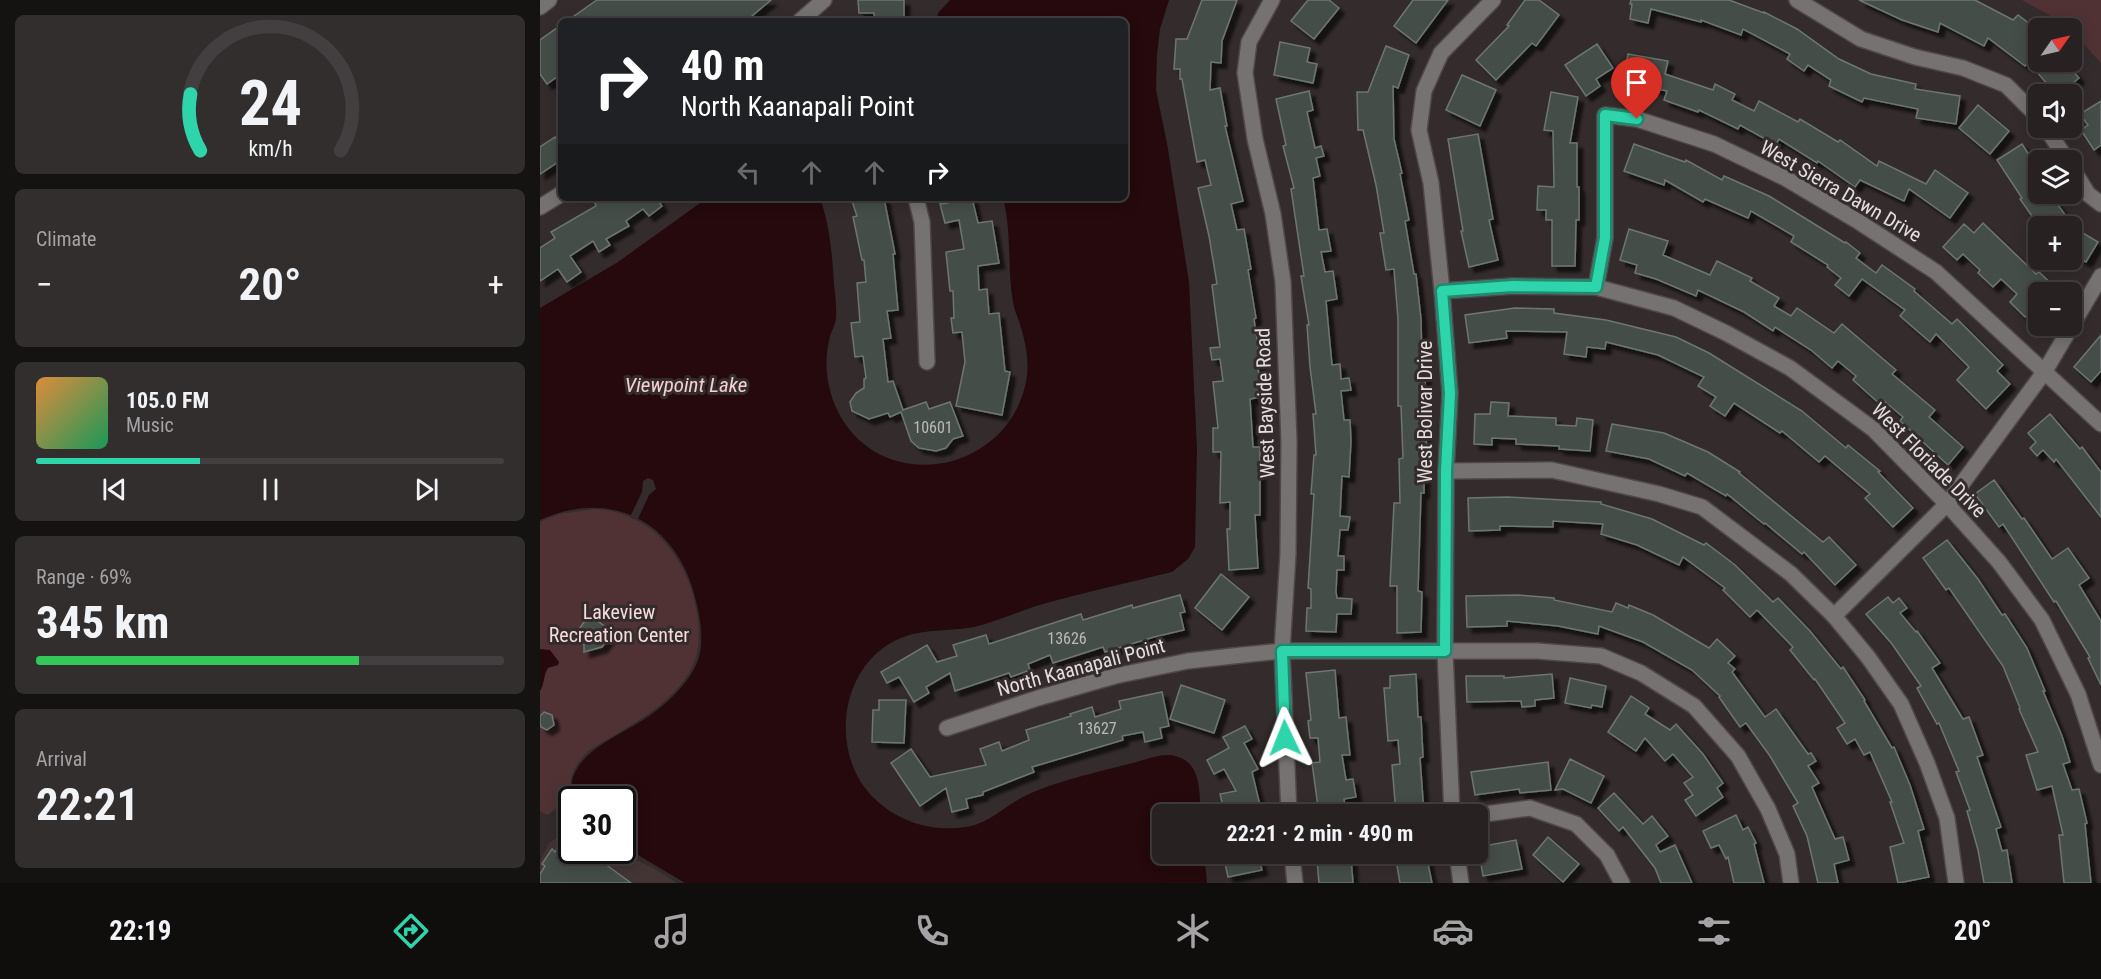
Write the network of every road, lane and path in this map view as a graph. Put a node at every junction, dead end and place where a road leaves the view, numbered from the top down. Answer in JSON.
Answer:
{"nodes":[{"id":1,"x":549,"y":0,"type":"edge"},
{"id":2,"x":824,"y":0,"type":"edge"},
{"id":3,"x":1272,"y":0,"type":"edge"},
{"id":4,"x":1493,"y":0,"type":"edge"},
{"id":5,"x":1797,"y":0,"type":"edge"},
{"id":6,"x":540,"y":7,"type":"edge"},
{"id":7,"x":809,"y":18,"type":"edge"},
{"id":8,"x":2028,"y":107,"type":"edge"},
{"id":9,"x":2082,"y":184,"type":"edge"},
{"id":10,"x":558,"y":196,"type":"edge"},
{"id":11,"x":917,"y":201,"type":"edge"},
{"id":12,"x":2101,"y":204,"type":"edge"},
{"id":13,"x":540,"y":207,"type":"edge"},
{"id":14,"x":2101,"y":276,"type":"edge"},
{"id":15,"x":1596,"y":287,"type":"junction"},
{"id":16,"x":1442,"y":291,"type":"junction"},
{"id":17,"x":927,"y":362,"type":"dead end"},
{"id":18,"x":2045,"y":371,"type":"junction"},
{"id":19,"x":2101,"y":424,"type":"edge"},
{"id":20,"x":1446,"y":471,"type":"junction"},
{"id":21,"x":1947,"y":504,"type":"junction"},
{"id":22,"x":1834,"y":616,"type":"junction"},
{"id":23,"x":1282,"y":651,"type":"junction"},
{"id":24,"x":1445,"y":651,"type":"junction"},
{"id":25,"x":947,"y":728,"type":"dead end"},
{"id":26,"x":2101,"y":765,"type":"edge"},
{"id":27,"x":1289,"y":804,"type":"edge"},
{"id":28,"x":1452,"y":804,"type":"edge"},
{"id":29,"x":1488,"y":814,"type":"edge"},
{"id":30,"x":1293,"y":864,"type":"edge"},
{"id":31,"x":1458,"y":864,"type":"edge"},
{"id":32,"x":1295,"y":883,"type":"edge"},
{"id":33,"x":1461,"y":883,"type":"edge"},
{"id":34,"x":1622,"y":883,"type":"edge"},
{"id":35,"x":1791,"y":883,"type":"edge"},
{"id":36,"x":1956,"y":883,"type":"edge"}],
"edges":[{"from":1,"to":6,"type":"street"},
{"from":2,"to":7,"type":"street"},
{"from":3,"to":23,"type":"street","name":"West Bayside Road"},
{"from":4,"to":16,"type":"street","name":"West Bolivar Drive"},
{"from":5,"to":8,"type":"street"},
{"from":9,"to":12,"type":"street"},
{"from":10,"to":13,"type":"street"},
{"from":11,"to":17,"type":"street"},
{"from":14,"to":18,"type":"street"},
{"from":15,"to":16,"type":"street","name":"West Floriade Drive"},
{"from":15,"to":18,"type":"street","name":"West Sierra Dawn Drive"},
{"from":15,"to":21,"type":"street","name":"West Floriade Drive"},
{"from":16,"to":20,"type":"street","name":"West Bolivar Drive"},
{"from":18,"to":19,"type":"street","name":"West Sierra Dawn Drive"},
{"from":18,"to":21,"type":"street"},
{"from":20,"to":22,"type":"street"},
{"from":20,"to":24,"type":"street","name":"West Bolivar Drive"},
{"from":21,"to":22,"type":"street"},
{"from":21,"to":26,"type":"street","name":"West Floriade Drive"},
{"from":22,"to":36,"type":"street"},
{"from":23,"to":24,"type":"street","name":"North Kaanapali Point"},
{"from":23,"to":25,"type":"street","name":"North Kaanapali Point"},
{"from":23,"to":27,"type":"street","name":"West Bayside Road"},
{"from":24,"to":28,"type":"street","name":"West Bolivar Drive"},
{"from":24,"to":35,"type":"street","name":"North Kaanapali Point"},
{"from":29,"to":34,"type":"street"},
{"from":30,"to":32,"type":"street"},
{"from":31,"to":33,"type":"street"}]}
